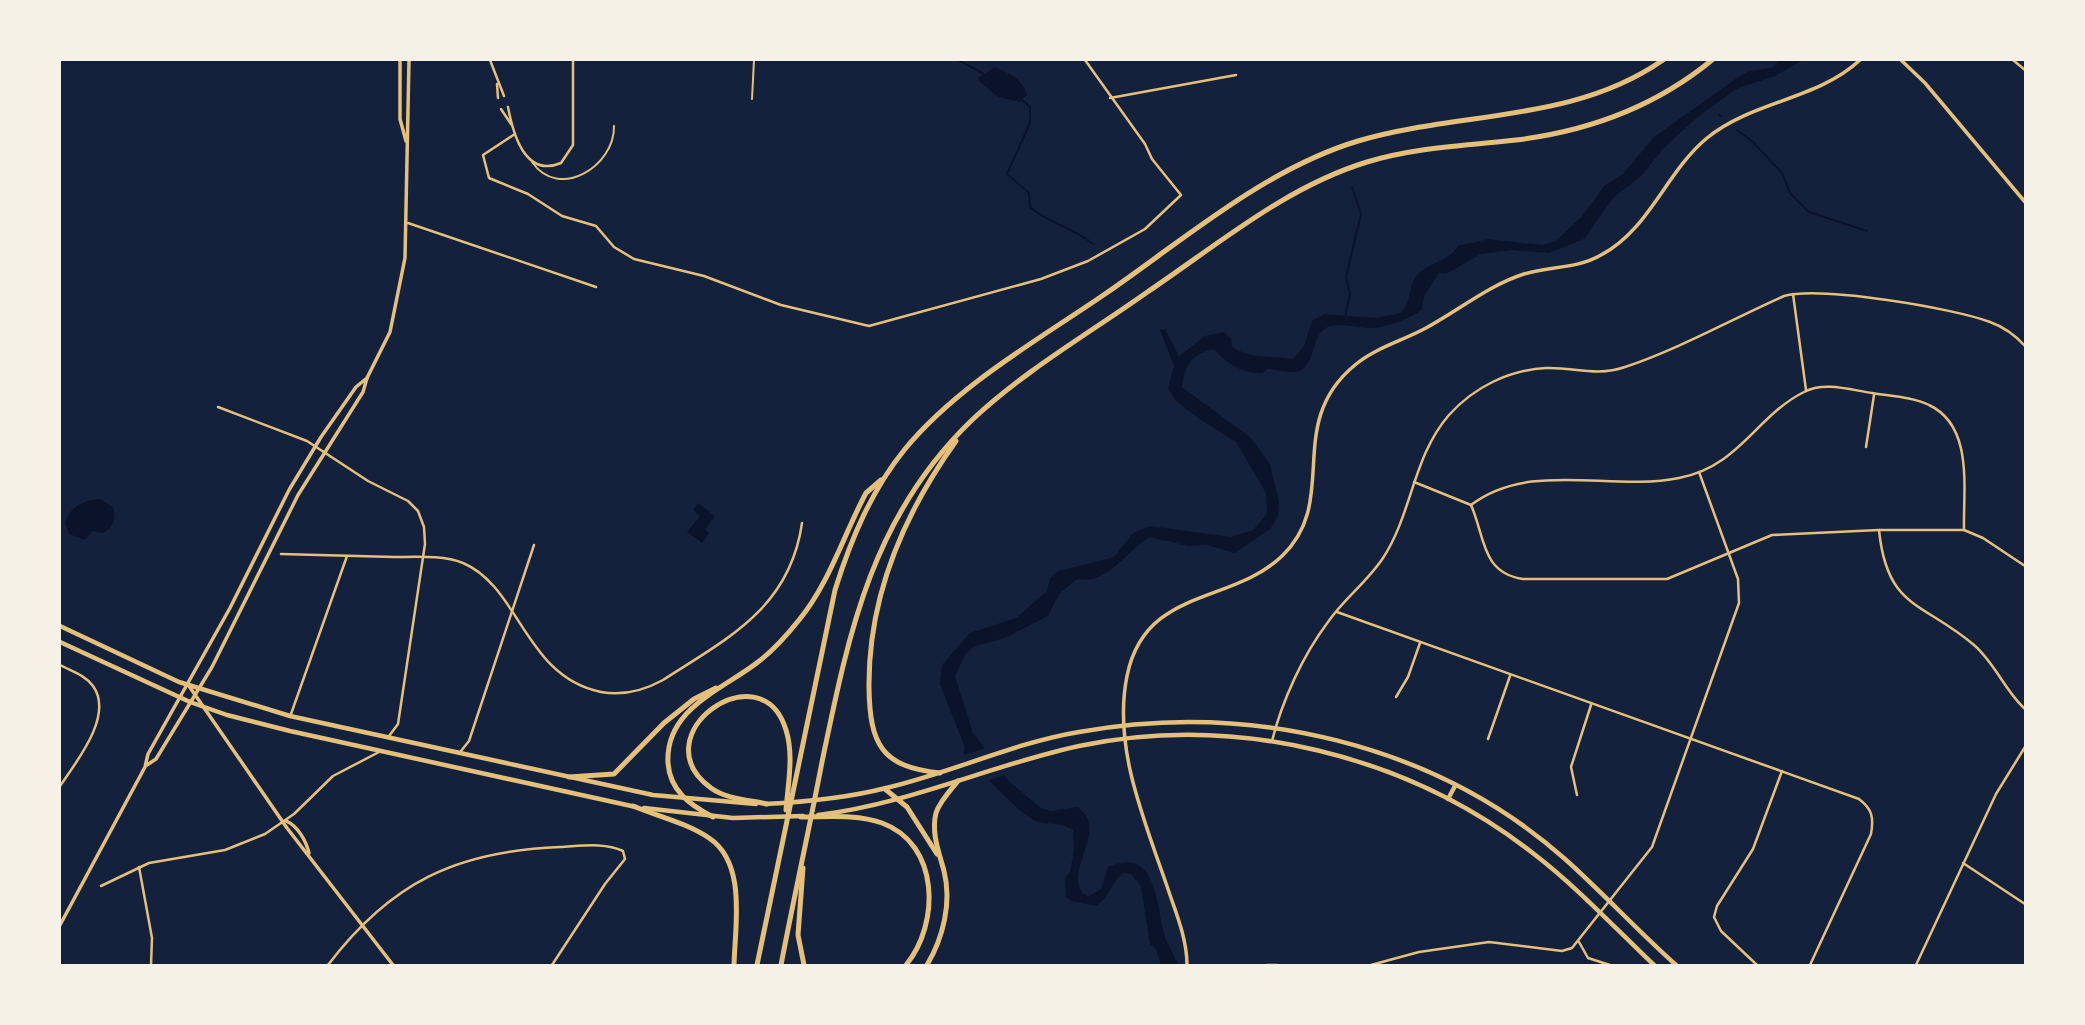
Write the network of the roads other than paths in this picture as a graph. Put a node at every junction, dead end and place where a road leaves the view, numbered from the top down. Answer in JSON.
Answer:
{"nodes":[{"id":1,"x":400,"y":60,"type":"edge"},
{"id":2,"x":409,"y":60,"type":"edge"},
{"id":3,"x":490,"y":60,"type":"edge"},
{"id":4,"x":573,"y":60,"type":"edge"},
{"id":5,"x":754,"y":60,"type":"edge"},
{"id":6,"x":1085,"y":60,"type":"edge"},
{"id":7,"x":1663,"y":60,"type":"edge"},
{"id":8,"x":1712,"y":60,"type":"edge"},
{"id":9,"x":1860,"y":60,"type":"edge"},
{"id":10,"x":1901,"y":60,"type":"edge"},
{"id":11,"x":1910,"y":60,"type":"edge"},
{"id":12,"x":2013,"y":60,"type":"edge"},
{"id":13,"x":1906,"y":64,"type":"junction"},
{"id":14,"x":2025,"y":70,"type":"edge"},
{"id":15,"x":1236,"y":75,"type":"dead end"},
{"id":16,"x":497,"y":80,"type":"junction"},
{"id":17,"x":504,"y":96,"type":"dead end"},
{"id":18,"x":498,"y":98,"type":"dead end"},
{"id":19,"x":1110,"y":98,"type":"junction"},
{"id":20,"x":752,"y":99,"type":"dead end"},
{"id":21,"x":508,"y":107,"type":"dead end"},
{"id":22,"x":502,"y":109,"type":"dead end"},
{"id":23,"x":511,"y":124,"type":"junction"},
{"id":24,"x":614,"y":126,"type":"dead end"},
{"id":25,"x":515,"y":134,"type":"junction"},
{"id":26,"x":407,"y":144,"type":"junction"},
{"id":27,"x":532,"y":162,"type":"junction"},
{"id":28,"x":2025,"y":202,"type":"edge"},
{"id":29,"x":408,"y":223,"type":"junction"},
{"id":30,"x":596,"y":287,"type":"dead end"},
{"id":31,"x":1793,"y":294,"type":"junction"},
{"id":32,"x":2025,"y":346,"type":"edge"},
{"id":33,"x":367,"y":377,"type":"junction"},
{"id":34,"x":1806,"y":390,"type":"junction"},
{"id":35,"x":1874,"y":394,"type":"junction"},
{"id":36,"x":218,"y":407,"type":"dead end"},
{"id":37,"x":971,"y":421,"type":"junction"},
{"id":38,"x":315,"y":447,"type":"junction"},
{"id":39,"x":1866,"y":447,"type":"dead end"},
{"id":40,"x":324,"y":451,"type":"junction"},
{"id":41,"x":1699,"y":472,"type":"junction"},
{"id":42,"x":885,"y":475,"type":"junction"},
{"id":43,"x":1414,"y":482,"type":"junction"},
{"id":44,"x":1471,"y":505,"type":"junction"},
{"id":45,"x":802,"y":523,"type":"dead end"},
{"id":46,"x":1880,"y":530,"type":"junction"},
{"id":47,"x":1964,"y":530,"type":"junction"},
{"id":48,"x":534,"y":545,"type":"dead end"},
{"id":49,"x":1728,"y":552,"type":"junction"},
{"id":50,"x":281,"y":554,"type":"dead end"},
{"id":51,"x":347,"y":556,"type":"junction"},
{"id":52,"x":424,"y":557,"type":"junction"},
{"id":53,"x":2025,"y":566,"type":"edge"},
{"id":54,"x":511,"y":612,"type":"junction"},
{"id":55,"x":1337,"y":612,"type":"junction"},
{"id":56,"x":60,"y":626,"type":"edge"},
{"id":57,"x":60,"y":642,"type":"edge"},
{"id":58,"x":1420,"y":642,"type":"junction"},
{"id":59,"x":60,"y":665,"type":"edge"},
{"id":60,"x":740,"y":675,"type":"junction"},
{"id":61,"x":1511,"y":675,"type":"junction"},
{"id":62,"x":188,"y":685,"type":"junction"},
{"id":63,"x":199,"y":689,"type":"junction"},
{"id":64,"x":195,"y":695,"type":"junction"},
{"id":65,"x":1396,"y":697,"type":"dead end"},
{"id":66,"x":181,"y":698,"type":"junction"},
{"id":67,"x":190,"y":702,"type":"junction"},
{"id":68,"x":1592,"y":704,"type":"junction"},
{"id":69,"x":204,"y":707,"type":"junction"},
{"id":70,"x":2025,"y":709,"type":"edge"},
{"id":71,"x":290,"y":716,"type":"junction"},
{"id":72,"x":1125,"y":726,"type":"junction"},
{"id":73,"x":1275,"y":727,"type":"junction"},
{"id":74,"x":389,"y":736,"type":"junction"},
{"id":75,"x":1488,"y":739,"type":"dead end"},
{"id":76,"x":1692,"y":739,"type":"junction"},
{"id":77,"x":1126,"y":741,"type":"junction"},
{"id":78,"x":1272,"y":741,"type":"junction"},
{"id":79,"x":2025,"y":747,"type":"edge"},
{"id":80,"x":381,"y":751,"type":"junction"},
{"id":81,"x":460,"y":751,"type":"junction"},
{"id":82,"x":145,"y":767,"type":"junction"},
{"id":83,"x":1782,"y":771,"type":"junction"},
{"id":84,"x":940,"y":773,"type":"junction"},
{"id":85,"x":569,"y":777,"type":"junction"},
{"id":86,"x":792,"y":777,"type":"junction"},
{"id":87,"x":958,"y":782,"type":"junction"},
{"id":88,"x":60,"y":786,"type":"edge"},
{"id":89,"x":1455,"y":786,"type":"junction"},
{"id":90,"x":885,"y":789,"type":"junction"},
{"id":91,"x":1577,"y":795,"type":"dead end"},
{"id":92,"x":1448,"y":799,"type":"junction"},
{"id":93,"x":684,"y":800,"type":"junction"},
{"id":94,"x":899,"y":800,"type":"junction"},
{"id":95,"x":767,"y":804,"type":"junction"},
{"id":96,"x":633,"y":806,"type":"junction"},
{"id":97,"x":712,"y":817,"type":"junction"},
{"id":98,"x":801,"y":817,"type":"junction"},
{"id":99,"x":285,"y":821,"type":"junction"},
{"id":100,"x":806,"y":841,"type":"junction"},
{"id":101,"x":940,"y":860,"type":"junction"},
{"id":102,"x":1963,"y":863,"type":"junction"},
{"id":103,"x":139,"y":867,"type":"junction"},
{"id":104,"x":101,"y":886,"type":"dead end"},
{"id":105,"x":1610,"y":902,"type":"junction"},
{"id":106,"x":2025,"y":904,"type":"edge"},
{"id":107,"x":1601,"y":914,"type":"junction"},
{"id":108,"x":60,"y":925,"type":"edge"},
{"id":109,"x":363,"y":926,"type":"junction"},
{"id":110,"x":1579,"y":942,"type":"junction"},
{"id":111,"x":151,"y":965,"type":"edge"},
{"id":112,"x":328,"y":965,"type":"edge"},
{"id":113,"x":393,"y":965,"type":"edge"},
{"id":114,"x":552,"y":965,"type":"edge"},
{"id":115,"x":734,"y":965,"type":"edge"},
{"id":116,"x":757,"y":965,"type":"edge"},
{"id":117,"x":780,"y":965,"type":"edge"},
{"id":118,"x":804,"y":965,"type":"edge"},
{"id":119,"x":906,"y":965,"type":"edge"},
{"id":120,"x":927,"y":965,"type":"edge"},
{"id":121,"x":1187,"y":965,"type":"edge"},
{"id":122,"x":1267,"y":965,"type":"edge"},
{"id":123,"x":1277,"y":965,"type":"edge"},
{"id":124,"x":1371,"y":965,"type":"edge"},
{"id":125,"x":1610,"y":965,"type":"edge"},
{"id":126,"x":1654,"y":965,"type":"edge"},
{"id":127,"x":1676,"y":965,"type":"edge"},
{"id":128,"x":1757,"y":965,"type":"edge"},
{"id":129,"x":1810,"y":965,"type":"edge"},
{"id":130,"x":1916,"y":965,"type":"edge"}],
"edges":[{"from":1,"to":26,"type":"street"},
{"from":2,"to":26,"type":"street"},
{"from":3,"to":16,"type":"street"},
{"from":4,"to":27,"type":"street"},
{"from":5,"to":20,"type":"lane"},
{"from":6,"to":19,"type":"street"},
{"from":7,"to":42,"type":"highway"},
{"from":8,"to":37,"type":"highway"},
{"from":9,"to":72,"type":"street"},
{"from":10,"to":13,"type":"street"},
{"from":11,"to":13,"type":"street"},
{"from":12,"to":14,"type":"street"},
{"from":13,"to":28,"type":"street"},
{"from":15,"to":19,"type":"street"},
{"from":16,"to":17,"type":"street"},
{"from":16,"to":18,"type":"street"},
{"from":19,"to":25,"type":"street"},
{"from":21,"to":23,"type":"street"},
{"from":22,"to":23,"type":"street"},
{"from":23,"to":25,"type":"street"},
{"from":24,"to":27,"type":"lane"},
{"from":25,"to":27,"type":"street"},
{"from":26,"to":29,"type":"street"},
{"from":29,"to":30,"type":"street"},
{"from":29,"to":33,"type":"street"},
{"from":31,"to":32,"type":"street"},
{"from":31,"to":34,"type":"street"},
{"from":31,"to":43,"type":"street"},
{"from":33,"to":38,"type":"street"},
{"from":33,"to":40,"type":"street"},
{"from":34,"to":35,"type":"street"},
{"from":34,"to":41,"type":"street"},
{"from":35,"to":39,"type":"street"},
{"from":35,"to":47,"type":"street"},
{"from":36,"to":38,"type":"street"},
{"from":37,"to":84,"type":"highway"},
{"from":37,"to":100,"type":"highway"},
{"from":38,"to":40,"type":"street"},
{"from":38,"to":62,"type":"street"},
{"from":40,"to":52,"type":"street"},
{"from":40,"to":63,"type":"street"},
{"from":41,"to":44,"type":"street"},
{"from":41,"to":49,"type":"street"},
{"from":42,"to":60,"type":"highway"},
{"from":42,"to":86,"type":"highway"},
{"from":43,"to":44,"type":"street"},
{"from":43,"to":55,"type":"street"},
{"from":44,"to":49,"type":"street"},
{"from":45,"to":54,"type":"street"},
{"from":46,"to":47,"type":"street"},
{"from":46,"to":49,"type":"street"},
{"from":46,"to":70,"type":"street"},
{"from":47,"to":53,"type":"street"},
{"from":48,"to":54,"type":"street"},
{"from":49,"to":76,"type":"street"},
{"from":50,"to":51,"type":"street"},
{"from":51,"to":52,"type":"street"},
{"from":51,"to":71,"type":"street"},
{"from":52,"to":54,"type":"street"},
{"from":52,"to":74,"type":"street"},
{"from":54,"to":81,"type":"street"},
{"from":55,"to":58,"type":"street"},
{"from":55,"to":73,"type":"street"},
{"from":56,"to":62,"type":"main road"},
{"from":57,"to":66,"type":"main road"},
{"from":58,"to":61,"type":"street"},
{"from":58,"to":65,"type":"street"},
{"from":59,"to":88,"type":"street"},
{"from":60,"to":85,"type":"highway"},
{"from":60,"to":93,"type":"highway"},
{"from":61,"to":68,"type":"street"},
{"from":61,"to":75,"type":"street"},
{"from":62,"to":63,"type":"main road"},
{"from":62,"to":64,"type":"street"},
{"from":62,"to":66,"type":"street"},
{"from":63,"to":64,"type":"street"},
{"from":63,"to":71,"type":"main road"},
{"from":64,"to":67,"type":"street"},
{"from":64,"to":69,"type":"street"},
{"from":66,"to":67,"type":"main road"},
{"from":66,"to":82,"type":"street"},
{"from":67,"to":69,"type":"main road"},
{"from":67,"to":82,"type":"street"},
{"from":68,"to":76,"type":"street"},
{"from":68,"to":91,"type":"street"},
{"from":69,"to":80,"type":"main road"},
{"from":69,"to":99,"type":"street"},
{"from":71,"to":74,"type":"main road"},
{"from":72,"to":73,"type":"main road"},
{"from":72,"to":77,"type":"street"},
{"from":72,"to":84,"type":"main road"},
{"from":73,"to":78,"type":"street"},
{"from":73,"to":89,"type":"main road"},
{"from":74,"to":81,"type":"main road"},
{"from":76,"to":83,"type":"street"},
{"from":76,"to":105,"type":"street"},
{"from":77,"to":78,"type":"main road"},
{"from":77,"to":87,"type":"main road"},
{"from":77,"to":121,"type":"street"},
{"from":78,"to":92,"type":"main road"},
{"from":79,"to":102,"type":"street"},
{"from":80,"to":96,"type":"main road"},
{"from":80,"to":99,"type":"street"},
{"from":81,"to":85,"type":"main road"},
{"from":82,"to":108,"type":"street"},
{"from":83,"to":128,"type":"street"},
{"from":83,"to":129,"type":"street"},
{"from":84,"to":90,"type":"main road"},
{"from":85,"to":93,"type":"main road"},
{"from":86,"to":95,"type":"highway"},
{"from":86,"to":116,"type":"highway"},
{"from":87,"to":94,"type":"main road"},
{"from":87,"to":101,"type":"highway"},
{"from":89,"to":92,"type":"main road"},
{"from":89,"to":105,"type":"main road"},
{"from":90,"to":94,"type":"highway"},
{"from":90,"to":95,"type":"main road"},
{"from":92,"to":107,"type":"main road"},
{"from":93,"to":95,"type":"main road"},
{"from":93,"to":97,"type":"highway"},
{"from":94,"to":98,"type":"main road"},
{"from":94,"to":101,"type":"highway"},
{"from":96,"to":97,"type":"main road"},
{"from":96,"to":115,"type":"highway"},
{"from":97,"to":98,"type":"main road"},
{"from":98,"to":119,"type":"highway"},
{"from":99,"to":103,"type":"street"},
{"from":99,"to":109,"type":"street"},
{"from":100,"to":117,"type":"highway"},
{"from":100,"to":118,"type":"highway"},
{"from":101,"to":120,"type":"highway"},
{"from":102,"to":106,"type":"street"},
{"from":102,"to":130,"type":"street"},
{"from":103,"to":104,"type":"street"},
{"from":103,"to":111,"type":"street"},
{"from":105,"to":107,"type":"street"},
{"from":105,"to":127,"type":"main road"},
{"from":107,"to":110,"type":"street"},
{"from":107,"to":126,"type":"main road"},
{"from":109,"to":112,"type":"street"},
{"from":109,"to":113,"type":"street"},
{"from":109,"to":114,"type":"street"},
{"from":110,"to":124,"type":"street"},
{"from":110,"to":125,"type":"street"},
{"from":122,"to":123,"type":"street"}]}
